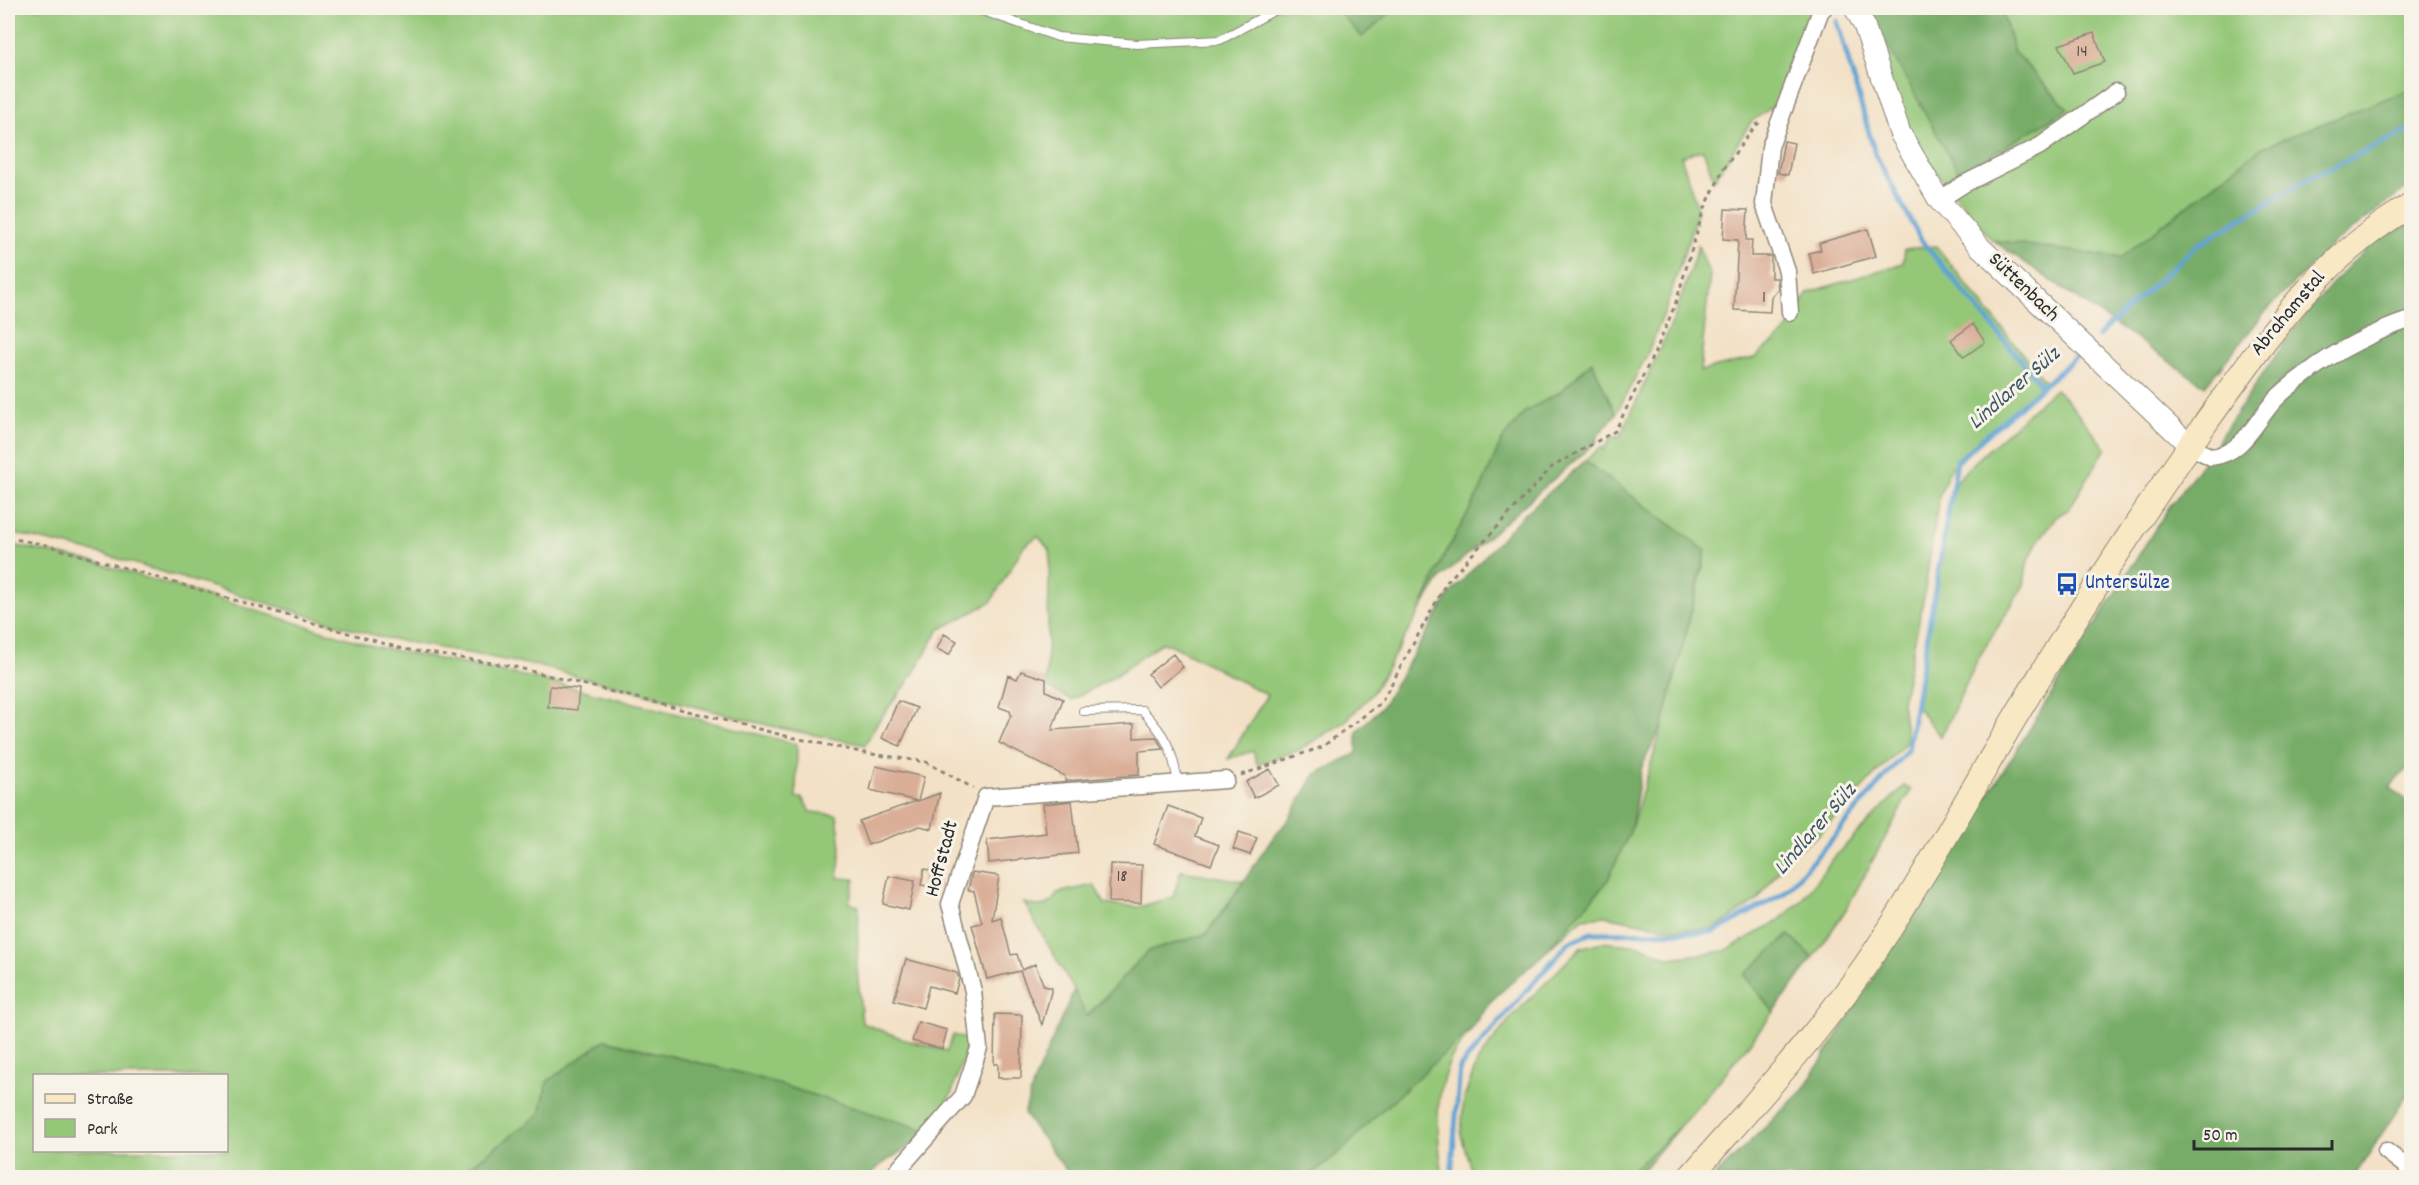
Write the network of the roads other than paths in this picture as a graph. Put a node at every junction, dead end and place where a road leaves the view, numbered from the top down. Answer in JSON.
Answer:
{"nodes":[{"id":1,"x":974,"y":8,"type":"edge"},
{"id":2,"x":1279,"y":8,"type":"edge"},
{"id":3,"x":1824,"y":8,"type":"edge"},
{"id":4,"x":1855,"y":8,"type":"edge"},
{"id":5,"x":2116,"y":92,"type":"dead end"},
{"id":6,"x":1939,"y":200,"type":"junction"},
{"id":7,"x":2412,"y":205,"type":"edge"},
{"id":8,"x":1790,"y":312,"type":"dead end"},
{"id":9,"x":2412,"y":319,"type":"edge"},
{"id":10,"x":2190,"y":446,"type":"junction"},
{"id":11,"x":1083,"y":711,"type":"dead end"},
{"id":12,"x":1226,"y":780,"type":"road end"},
{"id":13,"x":1178,"y":784,"type":"junction"},
{"id":14,"x":2386,"y":1151,"type":"dead end"},
{"id":15,"x":2412,"y":1171,"type":"edge"},
{"id":16,"x":891,"y":1178,"type":"edge"},
{"id":17,"x":1689,"y":1178,"type":"edge"}],
"edges":[{"from":1,"to":2,"type":"lane"},
{"from":3,"to":8,"type":"street"},
{"from":4,"to":6,"type":"street","name":"Süttenbach"},
{"from":5,"to":6,"type":"street"},
{"from":6,"to":10,"type":"street","name":"Süttenbach"},
{"from":7,"to":10,"type":"main road","name":"Abrahamstal"},
{"from":9,"to":10,"type":"street"},
{"from":10,"to":17,"type":"main road","name":"Abrahamstal"},
{"from":11,"to":13,"type":"lane"},
{"from":12,"to":13,"type":"street"},
{"from":13,"to":16,"type":"street","name":"Hoffstadt"},
{"from":14,"to":15,"type":"street"}]}
